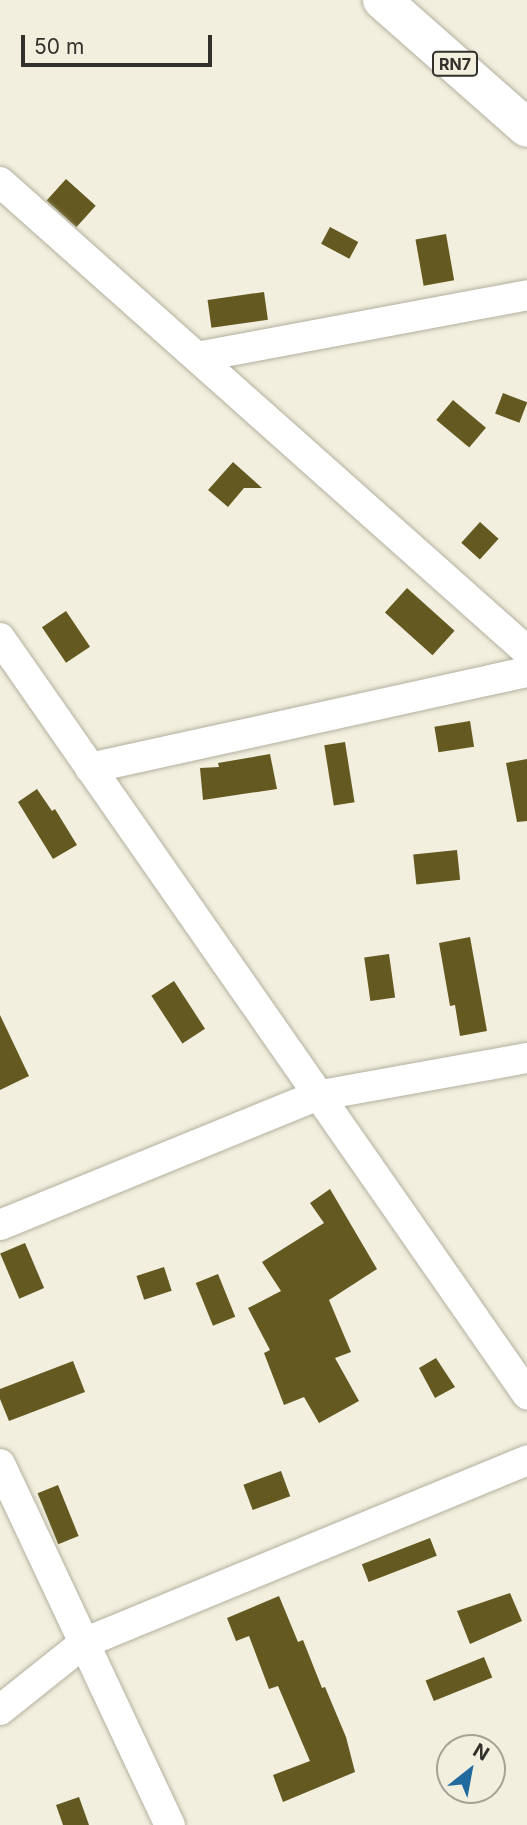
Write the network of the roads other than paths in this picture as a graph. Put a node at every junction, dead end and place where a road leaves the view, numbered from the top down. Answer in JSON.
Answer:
{"nodes":[{"id":1,"x":382,"y":0,"type":"edge"},
{"id":2,"x":527,"y":128,"type":"edge"},
{"id":3,"x":0,"y":182,"type":"edge"},
{"id":4,"x":527,"y":295,"type":"edge"},
{"id":5,"x":197,"y":357,"type":"junction"},
{"id":6,"x":0,"y":638,"type":"edge"},
{"id":7,"x":527,"y":651,"type":"edge"},
{"id":8,"x":527,"y":672,"type":"edge"},
{"id":9,"x":90,"y":768,"type":"junction"},
{"id":10,"x":527,"y":1058,"type":"edge"},
{"id":11,"x":316,"y":1096,"type":"junction"},
{"id":12,"x":0,"y":1225,"type":"edge"},
{"id":13,"x":527,"y":1394,"type":"edge"},
{"id":14,"x":527,"y":1460,"type":"edge"},
{"id":15,"x":0,"y":1464,"type":"edge"},
{"id":16,"x":85,"y":1643,"type":"junction"},
{"id":17,"x":0,"y":1710,"type":"edge"},
{"id":18,"x":170,"y":1825,"type":"edge"}],
"edges":[{"from":1,"to":2,"type":"highway","number":"RN7"},
{"from":3,"to":5,"type":"street"},
{"from":4,"to":5,"type":"street"},
{"from":5,"to":7,"type":"street"},
{"from":6,"to":9,"type":"street"},
{"from":8,"to":9,"type":"street"},
{"from":9,"to":11,"type":"street"},
{"from":10,"to":11,"type":"street"},
{"from":11,"to":12,"type":"street"},
{"from":11,"to":13,"type":"street"},
{"from":14,"to":16,"type":"street"},
{"from":15,"to":16,"type":"street"},
{"from":16,"to":17,"type":"street"},
{"from":16,"to":18,"type":"street"}]}
